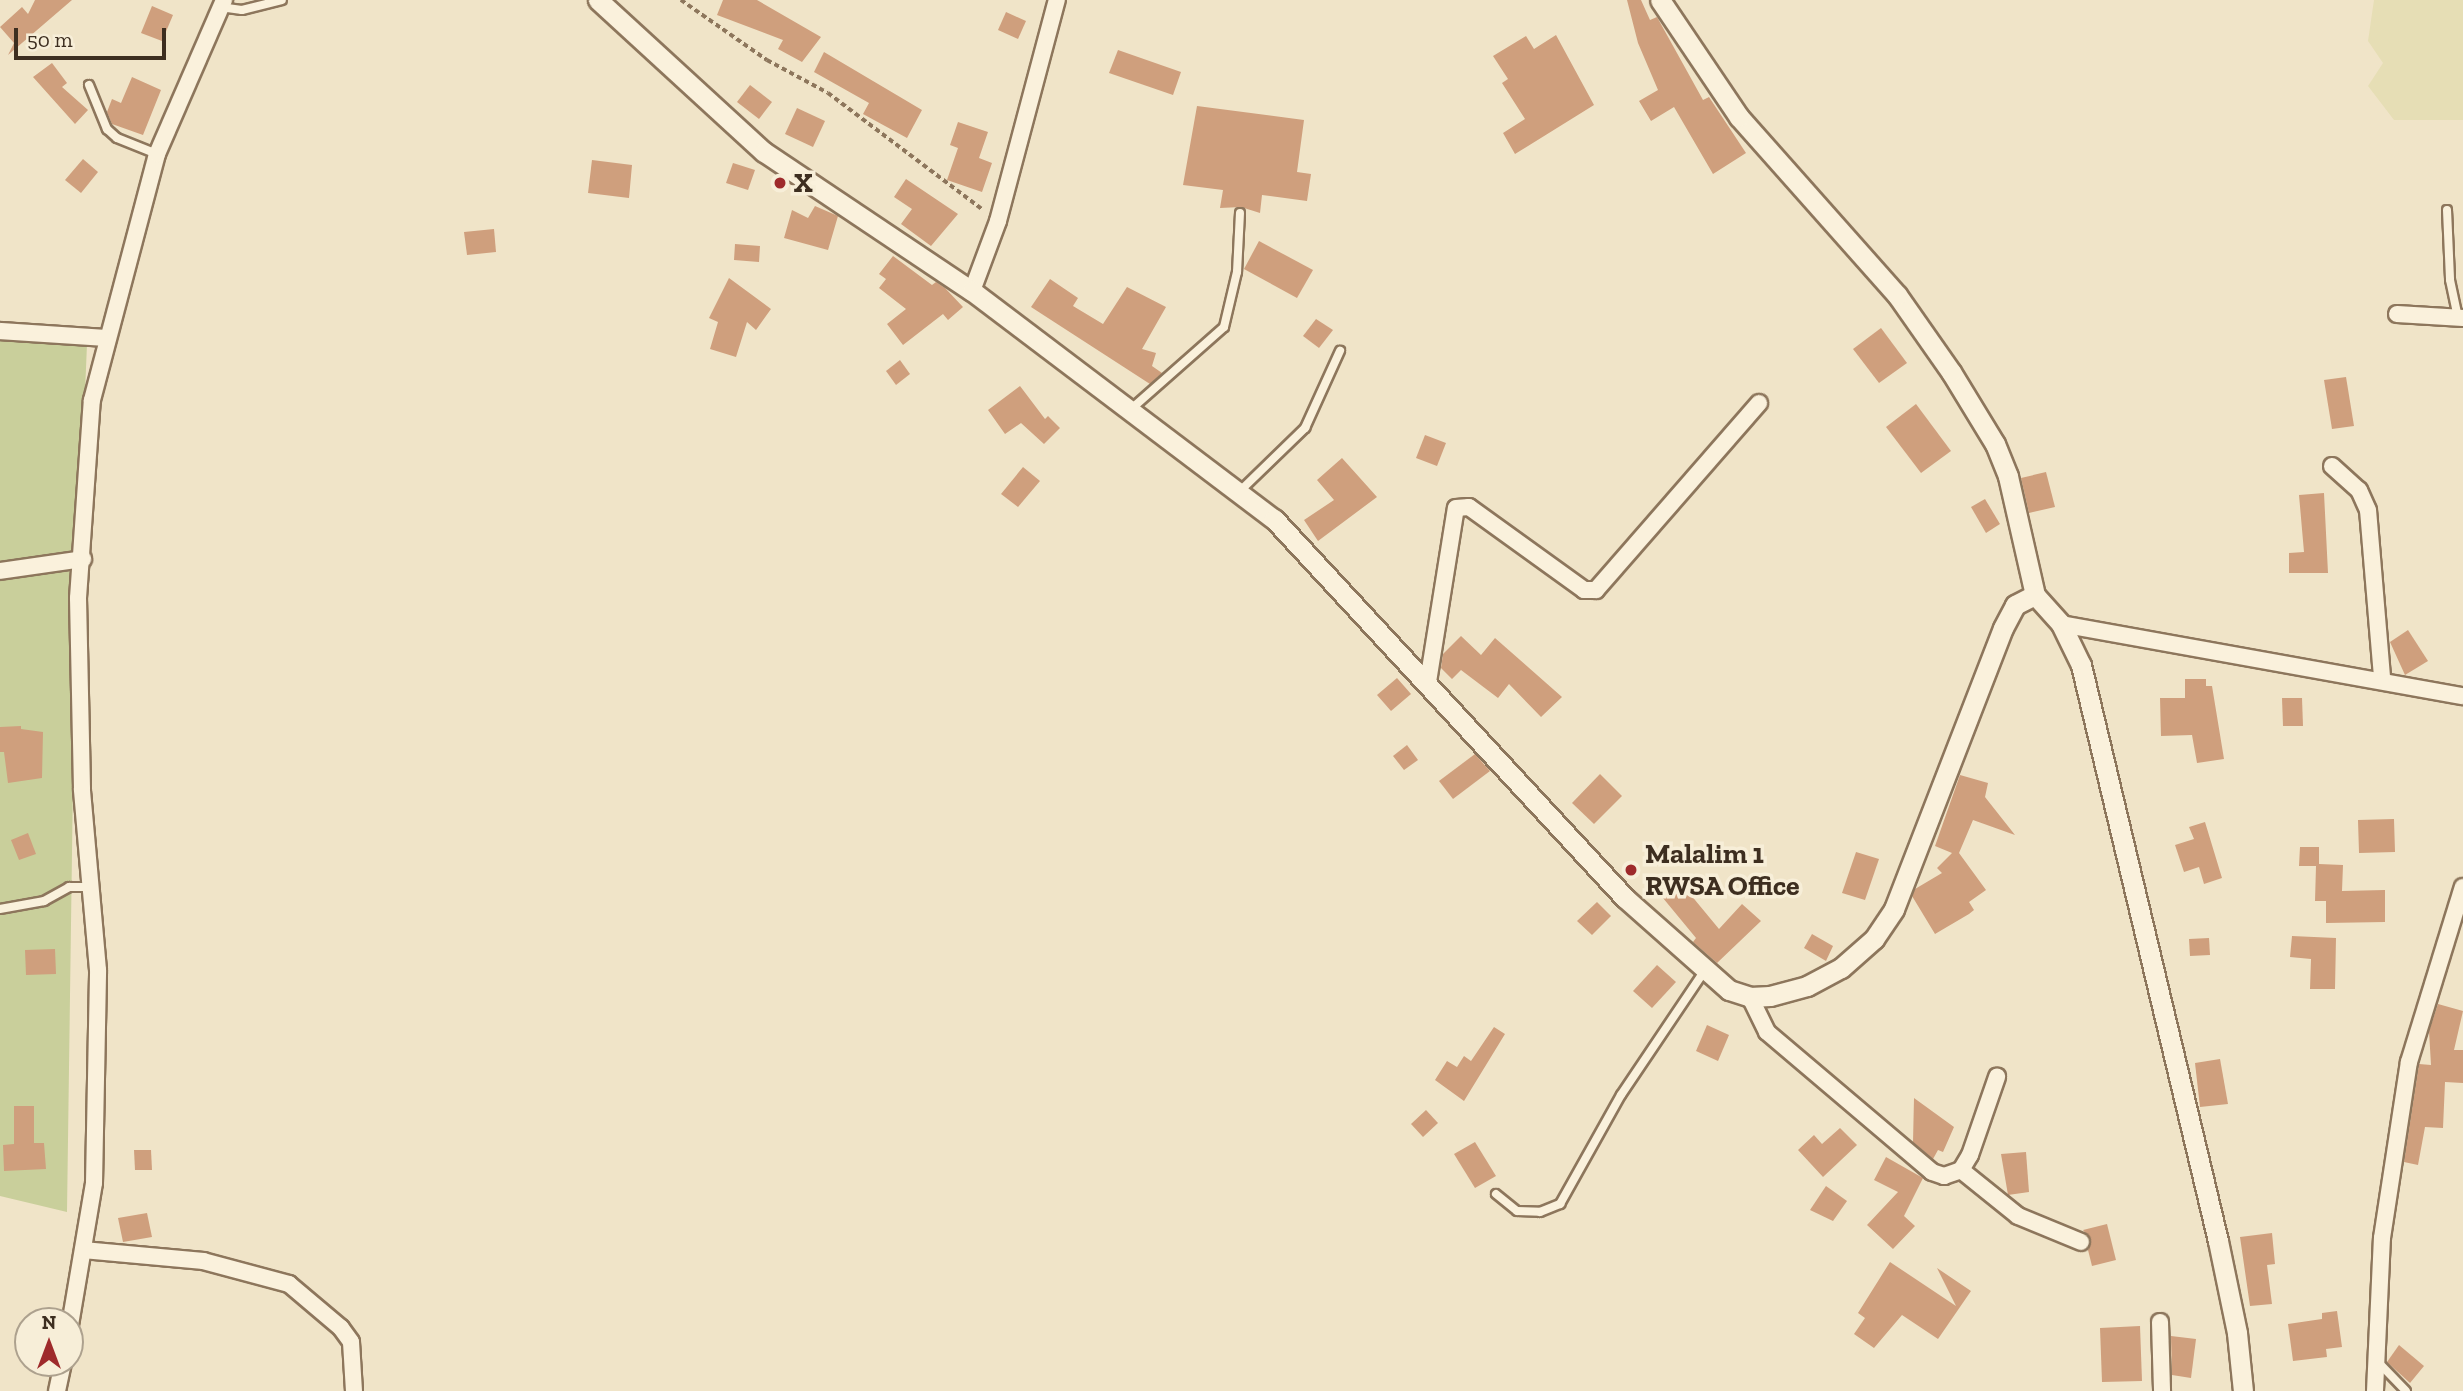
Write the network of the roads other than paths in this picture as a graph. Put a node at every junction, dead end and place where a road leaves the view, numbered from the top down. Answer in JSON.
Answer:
{"nodes":[{"id":1,"x":282,"y":0,"type":"edge"},
{"id":2,"x":598,"y":0,"type":"edge"},
{"id":3,"x":1057,"y":0,"type":"edge"},
{"id":4,"x":1660,"y":0,"type":"edge"},
{"id":5,"x":216,"y":2,"type":"edge"},
{"id":6,"x":89,"y":85,"type":"dead end"},
{"id":7,"x":157,"y":154,"type":"junction"},
{"id":8,"x":2447,"y":210,"type":"dead end"},
{"id":9,"x":1240,"y":213,"type":"dead end"},
{"id":10,"x":972,"y":291,"type":"junction"},
{"id":11,"x":2397,"y":314,"type":"dead end"},
{"id":12,"x":2460,"y":318,"type":"edge"},
{"id":13,"x":0,"y":331,"type":"edge"},
{"id":14,"x":106,"y":338,"type":"junction"},
{"id":15,"x":1340,"y":351,"type":"dead end"},
{"id":16,"x":1759,"y":403,"type":"dead end"},
{"id":17,"x":1130,"y":410,"type":"junction"},
{"id":18,"x":2332,"y":466,"type":"dead end"},
{"id":19,"x":1240,"y":491,"type":"junction"},
{"id":20,"x":83,"y":559,"type":"junction"},
{"id":21,"x":0,"y":571,"type":"edge"},
{"id":22,"x":2035,"y":595,"type":"junction"},
{"id":23,"x":2061,"y":624,"type":"junction"},
{"id":24,"x":2382,"y":678,"type":"junction"},
{"id":25,"x":1428,"y":682,"type":"junction"},
{"id":26,"x":2463,"y":696,"type":"edge"},
{"id":27,"x":88,"y":887,"type":"junction"},
{"id":28,"x":2463,"y":887,"type":"edge"},
{"id":29,"x":0,"y":909,"type":"edge"},
{"id":30,"x":1705,"y":970,"type":"junction"},
{"id":31,"x":1750,"y":998,"type":"junction"},
{"id":32,"x":1997,"y":1077,"type":"dead end"},
{"id":33,"x":1961,"y":1170,"type":"junction"},
{"id":34,"x":1496,"y":1194,"type":"dead end"},
{"id":35,"x":2081,"y":1242,"type":"dead end"},
{"id":36,"x":83,"y":1250,"type":"junction"},
{"id":37,"x":73,"y":1307,"type":"edge"},
{"id":38,"x":2160,"y":1322,"type":"dead end"},
{"id":39,"x":2378,"y":1362,"type":"junction"},
{"id":40,"x":354,"y":1391,"type":"edge"},
{"id":41,"x":2162,"y":1391,"type":"edge"},
{"id":42,"x":2243,"y":1391,"type":"edge"},
{"id":43,"x":2375,"y":1391,"type":"edge"},
{"id":44,"x":2406,"y":1391,"type":"edge"}],
"edges":[{"from":1,"to":5,"type":"lane"},
{"from":2,"to":10,"type":"street"},
{"from":3,"to":10,"type":"street"},
{"from":4,"to":22,"type":"street"},
{"from":5,"to":7,"type":"street"},
{"from":6,"to":7,"type":"lane"},
{"from":7,"to":14,"type":"street"},
{"from":8,"to":12,"type":"lane"},
{"from":9,"to":17,"type":"lane"},
{"from":10,"to":17,"type":"street"},
{"from":11,"to":12,"type":"street"},
{"from":13,"to":14,"type":"street"},
{"from":14,"to":20,"type":"street"},
{"from":15,"to":19,"type":"lane"},
{"from":16,"to":25,"type":"street"},
{"from":17,"to":19,"type":"street"},
{"from":18,"to":24,"type":"street"},
{"from":19,"to":25,"type":"street"},
{"from":20,"to":21,"type":"street"},
{"from":20,"to":27,"type":"street"},
{"from":22,"to":23,"type":"street"},
{"from":22,"to":31,"type":"street"},
{"from":23,"to":24,"type":"street"},
{"from":23,"to":42,"type":"street"},
{"from":24,"to":26,"type":"street"},
{"from":25,"to":30,"type":"street"},
{"from":27,"to":29,"type":"lane"},
{"from":27,"to":36,"type":"street"},
{"from":28,"to":39,"type":"street"},
{"from":30,"to":31,"type":"street"},
{"from":30,"to":34,"type":"lane"},
{"from":31,"to":33,"type":"street"},
{"from":32,"to":33,"type":"street"},
{"from":33,"to":35,"type":"street"},
{"from":36,"to":37,"type":"street"},
{"from":36,"to":40,"type":"street"},
{"from":38,"to":41,"type":"street"},
{"from":39,"to":43,"type":"street"},
{"from":39,"to":44,"type":"lane"}]}
